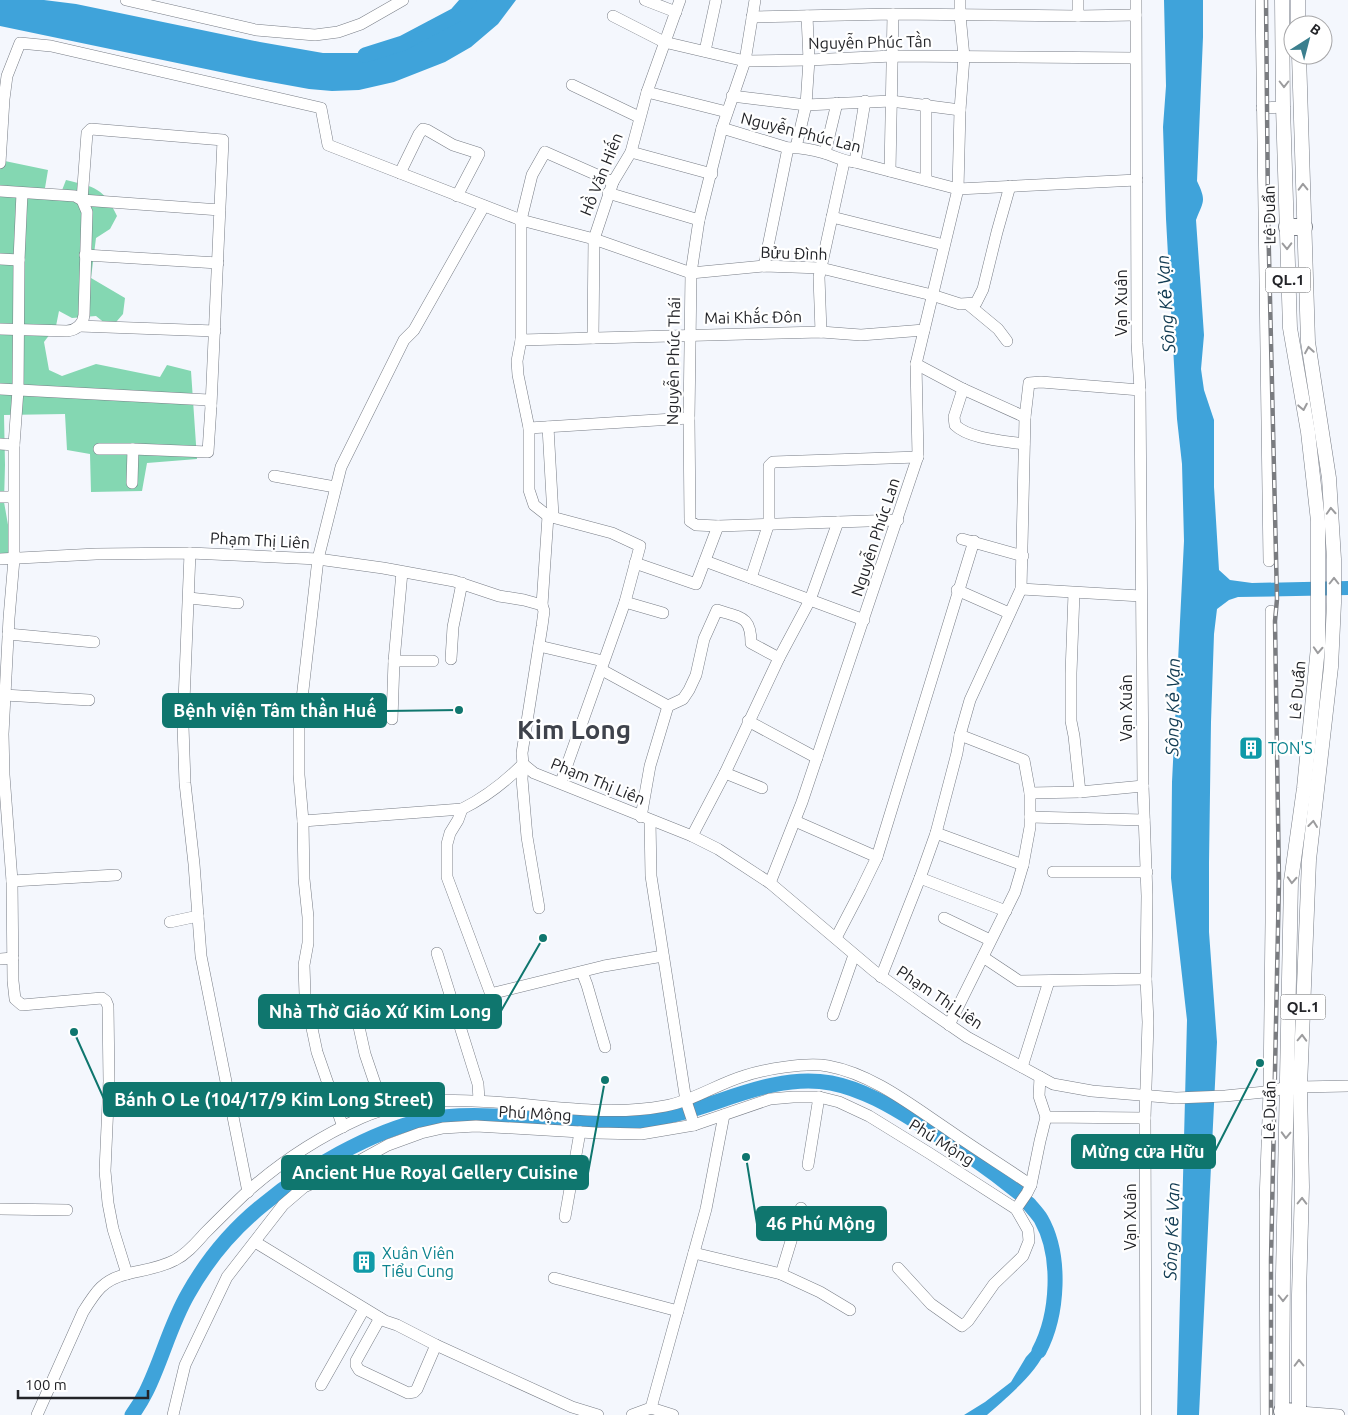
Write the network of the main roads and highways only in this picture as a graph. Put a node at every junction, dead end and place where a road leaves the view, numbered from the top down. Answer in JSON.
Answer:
{"nodes":[{"id":1,"x":1282,"y":0,"type":"edge"},
{"id":2,"x":1298,"y":0,"type":"edge"},
{"id":3,"x":1298,"y":15,"type":"edge"},
{"id":4,"x":1299,"y":65,"type":"edge"},
{"id":5,"x":1287,"y":226,"type":"junction"},
{"id":6,"x":1304,"y":227,"type":"junction"},
{"id":7,"x":1293,"y":859,"type":"junction"},
{"id":8,"x":1309,"y":860,"type":"junction"},
{"id":9,"x":1294,"y":1087,"type":"junction"},
{"id":10,"x":1282,"y":1413,"type":"edge"},
{"id":11,"x":1300,"y":1413,"type":"edge"}],
"edges":[{"from":1,"to":5,"type":"main road","name":"Lê Duẩn","number":"QL.1","one_way":true},
{"from":2,"to":3,"type":"main road"},
{"from":6,"to":4,"type":"main road","name":"Lê Duẩn","number":"QL.1","one_way":true},
{"from":5,"to":6,"type":"highway"},
{"from":5,"to":7,"type":"main road","name":"Lê Duẩn","number":"QL.1","one_way":true},
{"from":8,"to":6,"type":"main road","name":"Lê Duẩn","number":"QL.1","one_way":true},
{"from":7,"to":8,"type":"main road"},
{"from":7,"to":9,"type":"main road","name":"Lê Duẩn","number":"QL.1","one_way":true},
{"from":9,"to":8,"type":"main road","name":"Lê Duẩn","number":"QL.1","one_way":true},
{"from":9,"to":10,"type":"main road","name":"Lê Duẩn","number":"QL.1","one_way":true},
{"from":11,"to":9,"type":"main road","name":"Lê Duẩn","number":"QL.1","one_way":true},
{"from":10,"to":11,"type":"highway"}]}
